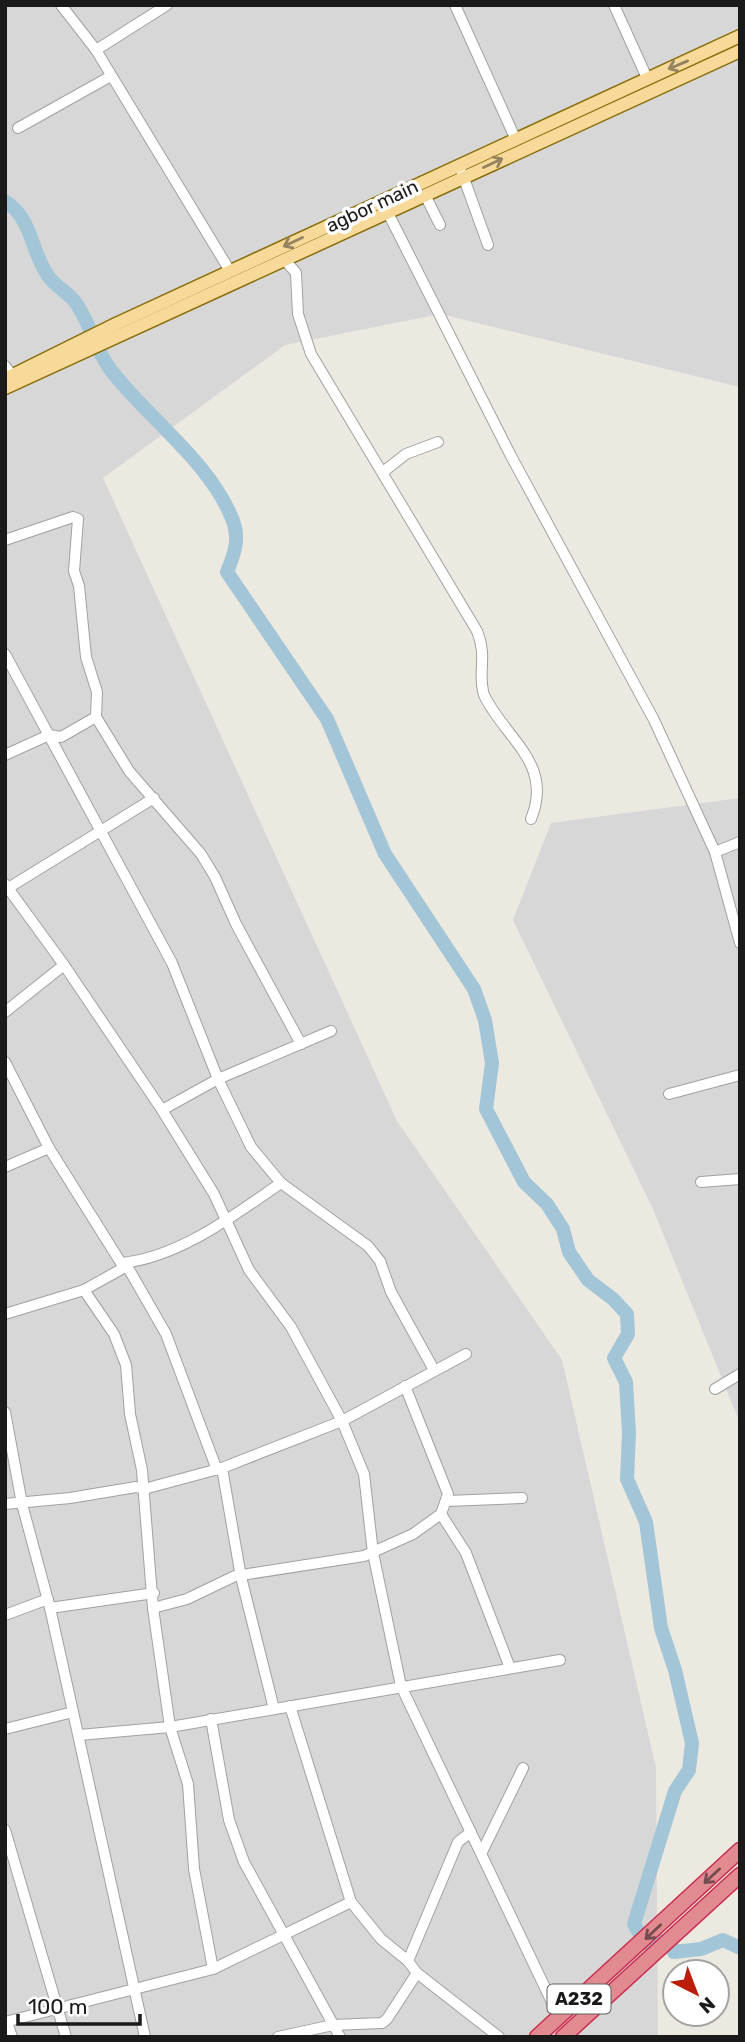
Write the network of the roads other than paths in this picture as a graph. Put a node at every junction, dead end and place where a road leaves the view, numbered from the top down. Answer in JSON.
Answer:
{"nodes":[{"id":1,"x":61,"y":5,"type":"edge"},
{"id":2,"x":167,"y":5,"type":"edge"},
{"id":3,"x":455,"y":5,"type":"edge"},
{"id":4,"x":614,"y":5,"type":"edge"},
{"id":5,"x":740,"y":36,"type":"edge"},
{"id":6,"x":96,"y":50,"type":"junction"},
{"id":7,"x":740,"y":51,"type":"edge"},
{"id":8,"x":111,"y":76,"type":"junction"},
{"id":9,"x":647,"y":78,"type":"junction"},
{"id":10,"x":18,"y":128,"type":"dead end"},
{"id":11,"x":516,"y":140,"type":"junction"},
{"id":12,"x":461,"y":171,"type":"junction"},
{"id":13,"x":425,"y":195,"type":"junction"},
{"id":14,"x":387,"y":213,"type":"junction"},
{"id":15,"x":440,"y":225,"type":"dead end"},
{"id":16,"x":488,"y":245,"type":"dead end"},
{"id":17,"x":285,"y":260,"type":"junction"},
{"id":18,"x":230,"y":271,"type":"junction"},
{"id":19,"x":118,"y":329,"type":"junction"},
{"id":20,"x":87,"y":343,"type":"junction"},
{"id":21,"x":8,"y":373,"type":"edge"},
{"id":22,"x":5,"y":388,"type":"edge"},
{"id":23,"x":438,"y":442,"type":"dead end"},
{"id":24,"x":383,"y":472,"type":"junction"},
{"id":25,"x":5,"y":540,"type":"edge"},
{"id":26,"x":5,"y":654,"type":"edge"},
{"id":27,"x":96,"y":717,"type":"junction"},
{"id":28,"x":50,"y":735,"type":"junction"},
{"id":29,"x":5,"y":755,"type":"edge"},
{"id":30,"x":154,"y":798,"type":"junction"},
{"id":31,"x":531,"y":819,"type":"dead end"},
{"id":32,"x":103,"y":831,"type":"junction"},
{"id":33,"x":740,"y":842,"type":"edge"},
{"id":34,"x":715,"y":852,"type":"junction"},
{"id":35,"x":6,"y":887,"type":"edge"},
{"id":36,"x":740,"y":943,"type":"edge"},
{"id":37,"x":64,"y":965,"type":"junction"},
{"id":38,"x":5,"y":1012,"type":"edge"},
{"id":39,"x":331,"y":1031,"type":"dead end"},
{"id":40,"x":301,"y":1044,"type":"junction"},
{"id":41,"x":5,"y":1062,"type":"edge"},
{"id":42,"x":740,"y":1075,"type":"edge"},
{"id":43,"x":218,"y":1079,"type":"junction"},
{"id":44,"x":669,"y":1094,"type":"dead end"},
{"id":45,"x":162,"y":1110,"type":"junction"},
{"id":46,"x":49,"y":1148,"type":"junction"},
{"id":47,"x":5,"y":1167,"type":"edge"},
{"id":48,"x":740,"y":1179,"type":"edge"},
{"id":49,"x":701,"y":1182,"type":"dead end"},
{"id":50,"x":281,"y":1183,"type":"junction"},
{"id":51,"x":226,"y":1221,"type":"junction"},
{"id":52,"x":146,"y":1261,"type":"junction"},
{"id":53,"x":124,"y":1265,"type":"junction"},
{"id":54,"x":134,"y":1277,"type":"junction"},
{"id":55,"x":84,"y":1290,"type":"junction"},
{"id":56,"x":5,"y":1314,"type":"edge"},
{"id":57,"x":466,"y":1354,"type":"dead end"},
{"id":58,"x":434,"y":1370,"type":"junction"},
{"id":59,"x":740,"y":1374,"type":"edge"},
{"id":60,"x":405,"y":1386,"type":"junction"},
{"id":61,"x":715,"y":1389,"type":"dead end"},
{"id":62,"x":5,"y":1412,"type":"edge"},
{"id":63,"x":342,"y":1421,"type":"junction"},
{"id":64,"x":219,"y":1469,"type":"junction"},
{"id":65,"x":144,"y":1489,"type":"junction"},
{"id":66,"x":522,"y":1498,"type":"dead end"},
{"id":67,"x":447,"y":1501,"type":"junction"},
{"id":68,"x":5,"y":1504,"type":"edge"},
{"id":69,"x":22,"y":1504,"type":"junction"},
{"id":70,"x":441,"y":1514,"type":"junction"},
{"id":71,"x":373,"y":1553,"type":"junction"},
{"id":72,"x":241,"y":1577,"type":"junction"},
{"id":73,"x":154,"y":1593,"type":"junction"},
{"id":74,"x":49,"y":1604,"type":"junction"},
{"id":75,"x":153,"y":1608,"type":"junction"},
{"id":76,"x":5,"y":1615,"type":"edge"},
{"id":77,"x":560,"y":1660,"type":"dead end"},
{"id":78,"x":510,"y":1668,"type":"junction"},
{"id":79,"x":401,"y":1686,"type":"junction"},
{"id":80,"x":290,"y":1706,"type":"junction"},
{"id":81,"x":274,"y":1709,"type":"junction"},
{"id":82,"x":73,"y":1712,"type":"junction"},
{"id":83,"x":211,"y":1719,"type":"junction"},
{"id":84,"x":170,"y":1727,"type":"junction"},
{"id":85,"x":5,"y":1729,"type":"edge"},
{"id":86,"x":79,"y":1735,"type":"junction"},
{"id":87,"x":523,"y":1768,"type":"dead end"},
{"id":88,"x":5,"y":1830,"type":"edge"},
{"id":89,"x":471,"y":1832,"type":"junction"},
{"id":90,"x":740,"y":1850,"type":"edge"},
{"id":91,"x":482,"y":1852,"type":"junction"},
{"id":92,"x":740,"y":1875,"type":"edge"},
{"id":93,"x":351,"y":1902,"type":"junction"},
{"id":94,"x":281,"y":1934,"type":"junction"},
{"id":95,"x":408,"y":1961,"type":"junction"},
{"id":96,"x":213,"y":1969,"type":"junction"},
{"id":97,"x":417,"y":1973,"type":"junction"},
{"id":98,"x":134,"y":1992,"type":"junction"},
{"id":99,"x":58,"y":2008,"type":"junction"},
{"id":100,"x":559,"y":2017,"type":"junction"},
{"id":101,"x":6,"y":2022,"type":"edge"},
{"id":102,"x":333,"y":2025,"type":"junction"},
{"id":103,"x":12,"y":2037,"type":"edge"},
{"id":104,"x":66,"y":2037,"type":"edge"},
{"id":105,"x":145,"y":2037,"type":"edge"},
{"id":106,"x":278,"y":2037,"type":"edge"},
{"id":107,"x":340,"y":2037,"type":"edge"},
{"id":108,"x":499,"y":2037,"type":"edge"},
{"id":109,"x":537,"y":2037,"type":"edge"},
{"id":110,"x":563,"y":2037,"type":"edge"}],
"edges":[{"from":1,"to":6,"type":"street"},
{"from":2,"to":6,"type":"street"},
{"from":3,"to":11,"type":"street"},
{"from":4,"to":9,"type":"street"},
{"from":5,"to":9,"type":"main road","name":"agbor main","one_way":true},
{"from":6,"to":8,"type":"street"},
{"from":12,"to":7,"type":"main road","name":"agbor main","one_way":true},
{"from":8,"to":10,"type":"street"},
{"from":8,"to":18,"type":"street"},
{"from":9,"to":11,"type":"main road","name":"agbor main"},
{"from":11,"to":12,"type":"main road","name":"agbor main"},
{"from":12,"to":13,"type":"main road","name":"agbor main"},
{"from":12,"to":16,"type":"street"},
{"from":12,"to":18,"type":"main road","name":"agbor main","one_way":true},
{"from":13,"to":14,"type":"main road","name":"agbor main"},
{"from":13,"to":15,"type":"street"},
{"from":14,"to":17,"type":"main road","name":"agbor main"},
{"from":14,"to":34,"type":"street"},
{"from":17,"to":19,"type":"main road","name":"agbor main"},
{"from":17,"to":24,"type":"street"},
{"from":18,"to":19,"type":"main road","name":"agbor main"},
{"from":19,"to":20,"type":"main road","name":"agbor main"},
{"from":20,"to":21,"type":"main road","name":"agbor main"},
{"from":20,"to":22,"type":"main road","name":"agbor main"},
{"from":23,"to":24,"type":"street"},
{"from":24,"to":31,"type":"street"},
{"from":25,"to":27,"type":"street"},
{"from":26,"to":28,"type":"street"},
{"from":27,"to":28,"type":"street"},
{"from":27,"to":30,"type":"street"},
{"from":28,"to":29,"type":"street"},
{"from":28,"to":32,"type":"street"},
{"from":30,"to":32,"type":"street"},
{"from":30,"to":40,"type":"street"},
{"from":32,"to":35,"type":"street"},
{"from":32,"to":43,"type":"street"},
{"from":33,"to":34,"type":"street"},
{"from":34,"to":36,"type":"street"},
{"from":35,"to":37,"type":"street"},
{"from":37,"to":38,"type":"street"},
{"from":37,"to":45,"type":"street"},
{"from":39,"to":40,"type":"street"},
{"from":40,"to":43,"type":"street"},
{"from":41,"to":46,"type":"street"},
{"from":42,"to":44,"type":"street"},
{"from":43,"to":45,"type":"street"},
{"from":43,"to":50,"type":"street"},
{"from":45,"to":51,"type":"street"},
{"from":46,"to":47,"type":"street"},
{"from":46,"to":53,"type":"street"},
{"from":48,"to":49,"type":"street"},
{"from":50,"to":51,"type":"street"},
{"from":50,"to":58,"type":"street"},
{"from":51,"to":52,"type":"street"},
{"from":51,"to":63,"type":"street"},
{"from":52,"to":53,"type":"street"},
{"from":52,"to":54,"type":"street"},
{"from":53,"to":54,"type":"street"},
{"from":53,"to":55,"type":"street"},
{"from":54,"to":64,"type":"street"},
{"from":55,"to":56,"type":"street"},
{"from":55,"to":65,"type":"street"},
{"from":57,"to":58,"type":"street"},
{"from":58,"to":60,"type":"street"},
{"from":59,"to":61,"type":"street"},
{"from":60,"to":63,"type":"street"},
{"from":60,"to":67,"type":"street"},
{"from":62,"to":69,"type":"street"},
{"from":63,"to":64,"type":"street"},
{"from":63,"to":71,"type":"street"},
{"from":64,"to":65,"type":"street"},
{"from":64,"to":72,"type":"street"},
{"from":65,"to":69,"type":"street"},
{"from":65,"to":73,"type":"street"},
{"from":66,"to":67,"type":"street"},
{"from":67,"to":70,"type":"street"},
{"from":68,"to":69,"type":"street"},
{"from":69,"to":74,"type":"street"},
{"from":70,"to":71,"type":"street"},
{"from":70,"to":78,"type":"street"},
{"from":71,"to":72,"type":"street"},
{"from":71,"to":79,"type":"street"},
{"from":72,"to":75,"type":"street"},
{"from":72,"to":81,"type":"street"},
{"from":73,"to":74,"type":"street"},
{"from":73,"to":75,"type":"street"},
{"from":74,"to":76,"type":"street"},
{"from":74,"to":82,"type":"street"},
{"from":75,"to":84,"type":"street"},
{"from":77,"to":78,"type":"street"},
{"from":78,"to":79,"type":"street"},
{"from":79,"to":80,"type":"street"},
{"from":79,"to":89,"type":"street"},
{"from":80,"to":81,"type":"street"},
{"from":80,"to":93,"type":"street"},
{"from":81,"to":83,"type":"street"},
{"from":82,"to":85,"type":"street"},
{"from":82,"to":86,"type":"street"},
{"from":83,"to":84,"type":"street"},
{"from":83,"to":94,"type":"street"},
{"from":84,"to":86,"type":"street"},
{"from":84,"to":96,"type":"street"},
{"from":86,"to":98,"type":"street"},
{"from":87,"to":91,"type":"street"},
{"from":88,"to":99,"type":"street"},
{"from":89,"to":91,"type":"street"},
{"from":89,"to":95,"type":"street"},
{"from":90,"to":100,"type":"highway","number":"A232","one_way":true},
{"from":91,"to":100,"type":"street"},
{"from":92,"to":110,"type":"highway","number":"A232"},
{"from":93,"to":94,"type":"street"},
{"from":93,"to":95,"type":"street"},
{"from":94,"to":96,"type":"street"},
{"from":94,"to":102,"type":"street"},
{"from":95,"to":97,"type":"street"},
{"from":96,"to":98,"type":"street"},
{"from":97,"to":102,"type":"street"},
{"from":97,"to":108,"type":"street"},
{"from":98,"to":99,"type":"street"},
{"from":98,"to":105,"type":"street"},
{"from":99,"to":101,"type":"street"},
{"from":99,"to":104,"type":"street"},
{"from":100,"to":109,"type":"highway","number":"A232"},
{"from":101,"to":103,"type":"street"},
{"from":102,"to":106,"type":"street"},
{"from":102,"to":107,"type":"street"}]}
